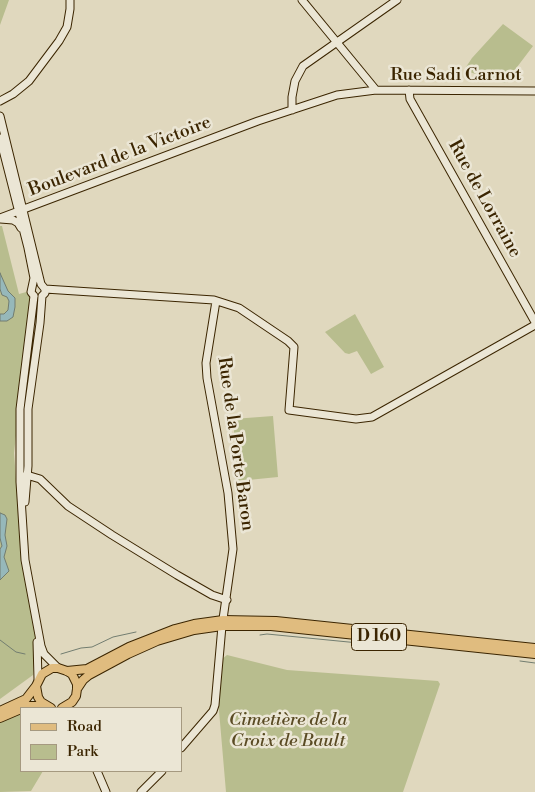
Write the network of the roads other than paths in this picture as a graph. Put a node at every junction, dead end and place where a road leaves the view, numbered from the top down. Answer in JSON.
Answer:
{"nodes":[{"id":1,"x":70,"y":0,"type":"edge"},
{"id":2,"x":302,"y":0,"type":"edge"},
{"id":3,"x":397,"y":0,"type":"edge"},
{"id":4,"x":338,"y":42,"type":"junction"},
{"id":5,"x":376,"y":90,"type":"junction"},
{"id":6,"x":409,"y":90,"type":"junction"},
{"id":7,"x":535,"y":91,"type":"edge"},
{"id":8,"x":0,"y":101,"type":"edge"},
{"id":9,"x":292,"y":110,"type":"junction"},
{"id":10,"x":0,"y":116,"type":"edge"},
{"id":11,"x":0,"y":138,"type":"edge"},
{"id":12,"x":21,"y":210,"type":"junction"},
{"id":13,"x":0,"y":219,"type":"edge"},
{"id":14,"x":23,"y":233,"type":"junction"},
{"id":15,"x":33,"y":285,"type":"junction"},
{"id":16,"x":43,"y":286,"type":"junction"},
{"id":17,"x":34,"y":296,"type":"junction"},
{"id":18,"x":42,"y":296,"type":"junction"},
{"id":19,"x":216,"y":301,"type":"junction"},
{"id":20,"x":535,"y":323,"type":"edge"},
{"id":21,"x":26,"y":481,"type":"junction"},
{"id":22,"x":229,"y":580,"type":"junction"},
{"id":23,"x":212,"y":595,"type":"junction"},
{"id":24,"x":227,"y":600,"type":"junction"},
{"id":25,"x":223,"y":623,"type":"junction"},
{"id":26,"x":37,"y":629,"type":"junction"},
{"id":27,"x":535,"y":648,"type":"edge"},
{"id":28,"x":535,"y":654,"type":"edge"},
{"id":29,"x":58,"y":668,"type":"junction"},
{"id":30,"x":67,"y":670,"type":"junction"},
{"id":31,"x":37,"y":683,"type":"junction"},
{"id":32,"x":77,"y":693,"type":"junction"},
{"id":33,"x":26,"y":707,"type":"edge"},
{"id":34,"x":48,"y":707,"type":"edge"},
{"id":35,"x":64,"y":707,"type":"edge"},
{"id":36,"x":75,"y":707,"type":"edge"},
{"id":37,"x":20,"y":709,"type":"edge"},
{"id":38,"x":0,"y":711,"type":"edge"},
{"id":39,"x":0,"y":718,"type":"edge"},
{"id":40,"x":182,"y":747,"type":"edge"},
{"id":41,"x":97,"y":772,"type":"edge"},
{"id":42,"x":161,"y":772,"type":"edge"},
{"id":43,"x":106,"y":792,"type":"edge"},
{"id":44,"x":141,"y":792,"type":"edge"}],
"edges":[{"from":1,"to":8,"type":"main road"},
{"from":2,"to":4,"type":"main road"},
{"from":3,"to":4,"type":"main road"},
{"from":4,"to":5,"type":"main road"},
{"from":4,"to":9,"type":"main road"},
{"from":5,"to":6,"type":"main road","name":"Rue Sadi Carnot"},
{"from":5,"to":9,"type":"main road","name":"Rue Sadi Carnot"},
{"from":6,"to":7,"type":"main road","name":"Rue Sadi Carnot"},
{"from":6,"to":20,"type":"main road","name":"Rue de Lorraine"},
{"from":9,"to":12,"type":"main road","name":"Boulevard de la Victoire"},
{"from":10,"to":12,"type":"main road"},
{"from":11,"to":12,"type":"main road"},
{"from":12,"to":13,"type":"main road","name":"Boulevard de la Victoire"},
{"from":12,"to":14,"type":"main road"},
{"from":12,"to":16,"type":"main road"},
{"from":13,"to":14,"type":"main road"},
{"from":14,"to":15,"type":"main road"},
{"from":15,"to":16,"type":"main road"},
{"from":15,"to":17,"type":"main road"},
{"from":16,"to":18,"type":"main road"},
{"from":16,"to":19,"type":"main road"},
{"from":17,"to":18,"type":"main road"},
{"from":17,"to":21,"type":"main road"},
{"from":18,"to":21,"type":"main road"},
{"from":19,"to":20,"type":"main road"},
{"from":19,"to":22,"type":"main road","name":"Rue de la Porte Baron"},
{"from":21,"to":23,"type":"main road"},
{"from":21,"to":26,"type":"main road"},
{"from":22,"to":23,"type":"main road"},
{"from":22,"to":24,"type":"main road","name":"Rue de la Porte Baron"},
{"from":23,"to":24,"type":"main road"},
{"from":24,"to":25,"type":"main road","name":"Rue de la Porte Baron"},
{"from":25,"to":27,"type":"main road","number":"D 160"},
{"from":25,"to":28,"type":"main road","number":"D 160"},
{"from":25,"to":30,"type":"main road","number":"D 160"},
{"from":25,"to":32,"type":"main road","number":"D 160"},
{"from":25,"to":40,"type":"main road","name":"Rue de la Porte Baron"},
{"from":26,"to":29,"type":"main road"},
{"from":26,"to":31,"type":"main road"},
{"from":29,"to":30,"type":"main road"},
{"from":29,"to":31,"type":"main road"},
{"from":30,"to":32,"type":"main road"},
{"from":31,"to":34,"type":"main road"},
{"from":31,"to":38,"type":"main road"},
{"from":32,"to":35,"type":"main road"},
{"from":32,"to":36,"type":"main road"},
{"from":33,"to":34,"type":"main road"},
{"from":37,"to":39,"type":"main road"},
{"from":41,"to":43,"type":"main road"},
{"from":42,"to":44,"type":"main road"}]}
